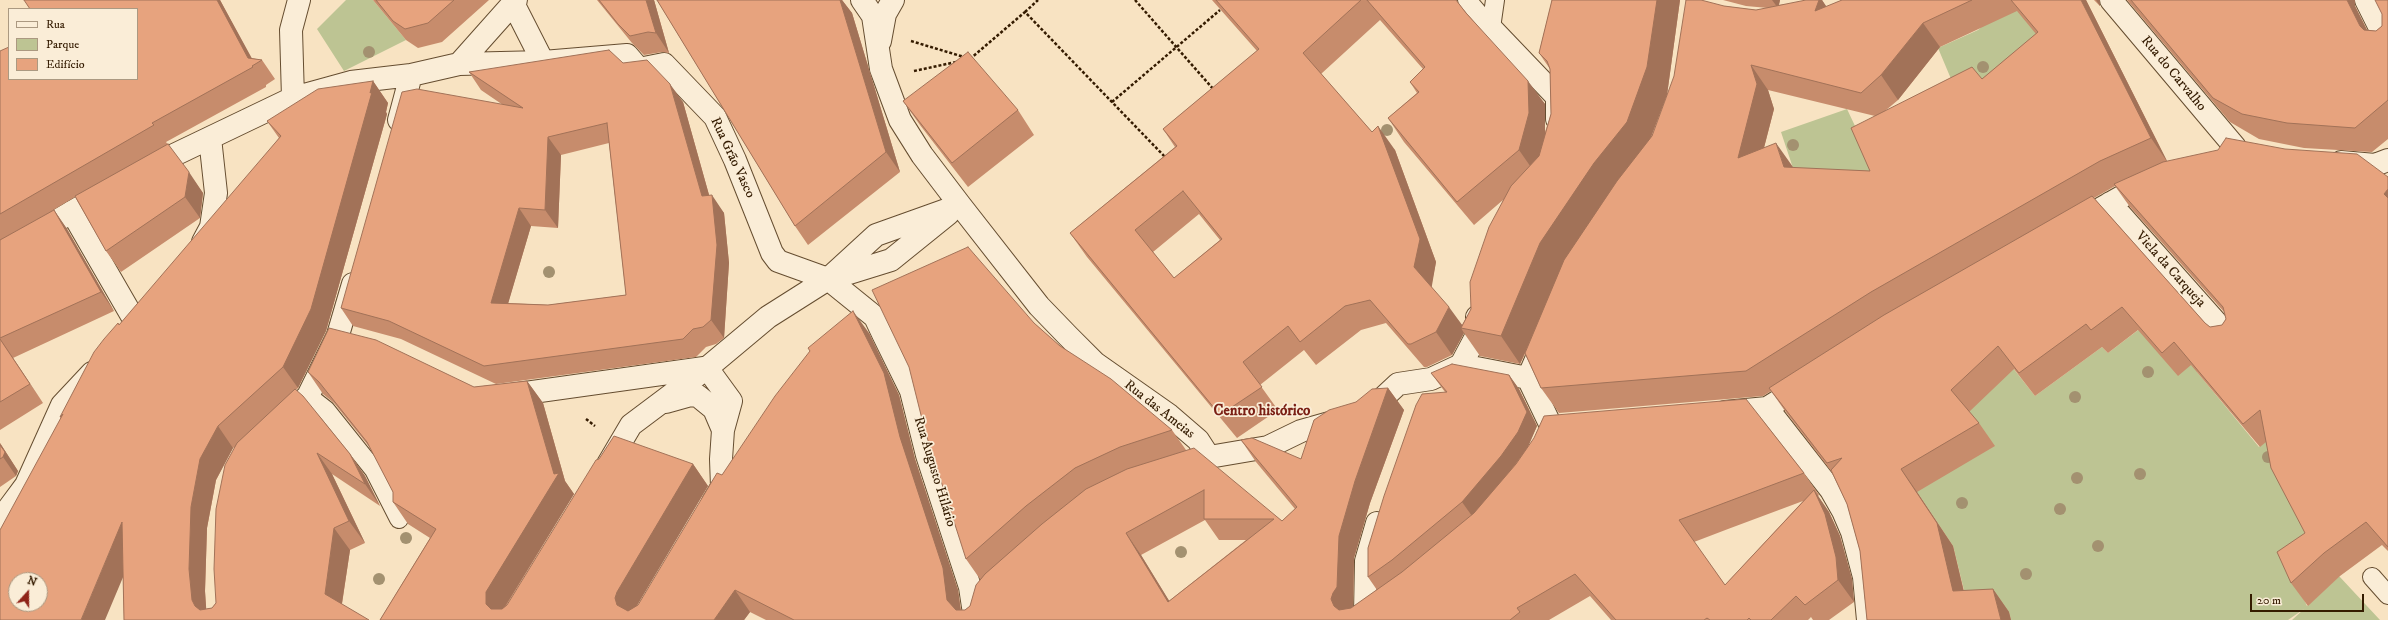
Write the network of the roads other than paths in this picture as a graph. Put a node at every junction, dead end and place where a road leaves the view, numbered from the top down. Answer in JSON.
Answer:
{"nodes":[{"id":1,"x":299,"y":0,"type":"edge"},
{"id":2,"x":862,"y":0,"type":"edge"},
{"id":3,"x":893,"y":0,"type":"edge"},
{"id":4,"x":1467,"y":0,"type":"edge"},
{"id":5,"x":1495,"y":0,"type":"edge"},
{"id":6,"x":2111,"y":0,"type":"edge"},
{"id":7,"x":2366,"y":0,"type":"edge"},
{"id":8,"x":515,"y":2,"type":"edge"},
{"id":9,"x":1491,"y":28,"type":"junction"},
{"id":10,"x":2388,"y":44,"type":"edge"},
{"id":11,"x":879,"y":50,"type":"junction"},
{"id":12,"x":543,"y":62,"type":"junction"},
{"id":13,"x":459,"y":64,"type":"junction"},
{"id":14,"x":411,"y":75,"type":"junction"},
{"id":15,"x":293,"y":98,"type":"junction"},
{"id":16,"x":210,"y":138,"type":"junction"},
{"id":17,"x":1558,"y":138,"type":"edge"},
{"id":18,"x":393,"y":139,"type":"edge"},
{"id":19,"x":2235,"y":147,"type":"junction"},
{"id":20,"x":2257,"y":152,"type":"edge"},
{"id":21,"x":2214,"y":156,"type":"edge"},
{"id":22,"x":2388,"y":160,"type":"edge"},
{"id":23,"x":2324,"y":161,"type":"edge"},
{"id":24,"x":2165,"y":178,"type":"edge"},
{"id":25,"x":2110,"y":203,"type":"junction"},
{"id":26,"x":960,"y":205,"type":"junction"},
{"id":27,"x":72,"y":212,"type":"junction"},
{"id":28,"x":2063,"y":230,"type":"edge"},
{"id":29,"x":766,"y":235,"type":"joint"},
{"id":30,"x":0,"y":254,"type":"edge"},
{"id":31,"x":194,"y":258,"type":"edge"},
{"id":32,"x":357,"y":267,"type":"edge"},
{"id":33,"x":828,"y":279,"type":"junction"},
{"id":34,"x":1476,"y":300,"type":"edge"},
{"id":35,"x":152,"y":306,"type":"edge"},
{"id":36,"x":1552,"y":323,"type":"edge"},
{"id":37,"x":136,"y":324,"type":"junction"},
{"id":38,"x":338,"y":335,"type":"junction"},
{"id":39,"x":2230,"y":338,"type":"edge"},
{"id":40,"x":360,"y":340,"type":"edge"},
{"id":41,"x":120,"y":341,"type":"edge"},
{"id":42,"x":104,"y":359,"type":"edge"},
{"id":43,"x":1461,"y":365,"type":"junction"},
{"id":44,"x":707,"y":368,"type":"junction"},
{"id":45,"x":1819,"y":375,"type":"edge"},
{"id":46,"x":1528,"y":378,"type":"junction"},
{"id":47,"x":1431,"y":379,"type":"junction"},
{"id":48,"x":487,"y":394,"type":"edge"},
{"id":49,"x":308,"y":396,"type":"junction"},
{"id":50,"x":1422,"y":401,"type":"edge"},
{"id":51,"x":657,"y":405,"type":"junction"},
{"id":52,"x":1767,"y":408,"type":"junction"},
{"id":53,"x":1706,"y":414,"type":"edge"},
{"id":54,"x":1574,"y":424,"type":"edge"},
{"id":55,"x":723,"y":430,"type":"junction"},
{"id":56,"x":270,"y":432,"type":"edge"},
{"id":57,"x":1209,"y":456,"type":"junction"},
{"id":58,"x":1187,"y":463,"type":"edge"},
{"id":59,"x":597,"y":481,"type":"edge"},
{"id":60,"x":1384,"y":500,"type":"edge"},
{"id":61,"x":399,"y":519,"type":"edge"},
{"id":62,"x":0,"y":520,"type":"edge"},
{"id":63,"x":702,"y":520,"type":"edge"},
{"id":64,"x":2372,"y":578,"type":"dead end"},
{"id":65,"x":991,"y":587,"type":"edge"},
{"id":66,"x":2388,"y":595,"type":"edge"},
{"id":67,"x":1384,"y":601,"type":"edge"},
{"id":68,"x":1362,"y":617,"type":"edge"},
{"id":69,"x":975,"y":620,"type":"edge"},
{"id":70,"x":1868,"y":620,"type":"edge"}],
"edges":[{"from":1,"to":15,"type":"street"},
{"from":2,"to":11,"type":"street"},
{"from":3,"to":11,"type":"street"},
{"from":4,"to":9,"type":"lane"},
{"from":5,"to":9,"type":"lane"},
{"from":6,"to":19,"type":"street","name":"Rua do Carvalho"},
{"from":7,"to":10,"type":"street"},
{"from":8,"to":12,"type":"street"},
{"from":8,"to":13,"type":"street"},
{"from":9,"to":17,"type":"street"},
{"from":11,"to":26,"type":"street","name":"Rua das Ameias"},
{"from":12,"to":13,"type":"street"},
{"from":12,"to":29,"type":"street","name":"Rua Grão Vasco"},
{"from":13,"to":14,"type":"street"},
{"from":14,"to":15,"type":"street"},
{"from":14,"to":18,"type":"street"},
{"from":15,"to":16,"type":"street"},
{"from":16,"to":27,"type":"street"},
{"from":16,"to":31,"type":"street"},
{"from":19,"to":20,"type":"street"},
{"from":19,"to":21,"type":"street"},
{"from":22,"to":23,"type":"street"},
{"from":24,"to":25,"type":"street"},
{"from":25,"to":28,"type":"street"},
{"from":25,"to":39,"type":"street","name":"Viela da Carqueja"},
{"from":26,"to":33,"type":"street"},
{"from":26,"to":33,"type":"street"},
{"from":26,"to":57,"type":"street","name":"Rua das Ameias"},
{"from":27,"to":30,"type":"street"},
{"from":27,"to":37,"type":"street"},
{"from":29,"to":33,"type":"street","name":"Rua Augusto Hilário"},
{"from":32,"to":38,"type":"street"},
{"from":33,"to":44,"type":"street"},
{"from":33,"to":69,"type":"street","name":"Rua Augusto Hilário"},
{"from":34,"to":43,"type":"street"},
{"from":35,"to":37,"type":"street"},
{"from":36,"to":46,"type":"street"},
{"from":37,"to":41,"type":"street"},
{"from":38,"to":40,"type":"street"},
{"from":38,"to":49,"type":"street"},
{"from":42,"to":62,"type":"street"},
{"from":43,"to":46,"type":"street"},
{"from":43,"to":47,"type":"street"},
{"from":44,"to":48,"type":"street"},
{"from":44,"to":51,"type":"street"},
{"from":44,"to":55,"type":"street"},
{"from":45,"to":52,"type":"street"},
{"from":46,"to":54,"type":"street"},
{"from":47,"to":50,"type":"street"},
{"from":47,"to":57,"type":"street"},
{"from":49,"to":56,"type":"street"},
{"from":49,"to":61,"type":"lane"},
{"from":51,"to":55,"type":"street"},
{"from":51,"to":59,"type":"street"},
{"from":52,"to":53,"type":"street"},
{"from":52,"to":70,"type":"street"},
{"from":55,"to":63,"type":"street"},
{"from":57,"to":58,"type":"street"},
{"from":60,"to":68,"type":"street"},
{"from":64,"to":66,"type":"lane"},
{"from":65,"to":69,"type":"street"},
{"from":67,"to":68,"type":"street"}]}
